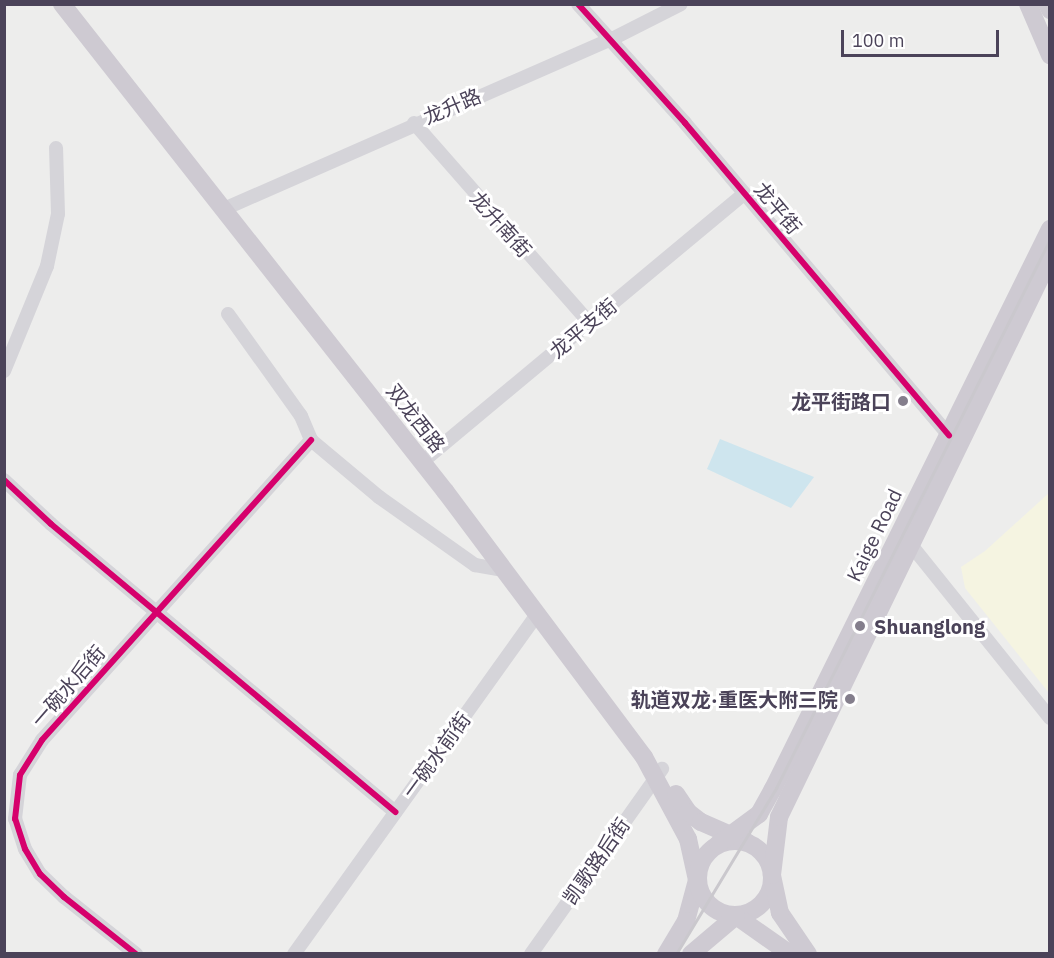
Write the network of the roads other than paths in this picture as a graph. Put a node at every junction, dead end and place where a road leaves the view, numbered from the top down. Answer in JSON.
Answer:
{"nodes":[{"id":1,"x":62,"y":4,"type":"edge"},
{"id":2,"x":75,"y":4,"type":"edge"},
{"id":3,"x":578,"y":4,"type":"edge"},
{"id":4,"x":681,"y":4,"type":"edge"},
{"id":5,"x":1028,"y":4,"type":"edge"},
{"id":6,"x":1047,"y":4,"type":"edge"},
{"id":7,"x":1050,"y":10,"type":"edge"},
{"id":8,"x":612,"y":39,"type":"junction"},
{"id":9,"x":1050,"y":55,"type":"edge"},
{"id":10,"x":414,"y":123,"type":"junction"},
{"id":11,"x":56,"y":148,"type":"dead end"},
{"id":12,"x":744,"y":194,"type":"junction"},
{"id":13,"x":228,"y":206,"type":"junction"},
{"id":14,"x":1050,"y":229,"type":"edge"},
{"id":15,"x":1050,"y":258,"type":"edge"},
{"id":16,"x":228,"y":314,"type":"dead end"},
{"id":17,"x":590,"y":323,"type":"junction"},
{"id":18,"x":4,"y":371,"type":"edge"},
{"id":19,"x":949,"y":435,"type":"junction"},
{"id":20,"x":311,"y":440,"type":"junction"},
{"id":21,"x":426,"y":459,"type":"junction"},
{"id":22,"x":4,"y":480,"type":"edge"},
{"id":23,"x":911,"y":545,"type":"junction"},
{"id":24,"x":504,"y":570,"type":"junction"},
{"id":25,"x":156,"y":611,"type":"junction"},
{"id":26,"x":537,"y":615,"type":"junction"},
{"id":27,"x":1050,"y":718,"type":"edge"},
{"id":28,"x":659,"y":773,"type":"junction"},
{"id":29,"x":396,"y":812,"type":"junction"},
{"id":30,"x":732,"y":841,"type":"junction"},
{"id":31,"x":772,"y":875,"type":"junction"},
{"id":32,"x":697,"y":880,"type":"junction"},
{"id":33,"x":736,"y":916,"type":"junction"},
{"id":34,"x":136,"y":954,"type":"edge"},
{"id":35,"x":294,"y":954,"type":"edge"},
{"id":36,"x":531,"y":954,"type":"edge"},
{"id":37,"x":666,"y":954,"type":"edge"},
{"id":38,"x":691,"y":954,"type":"edge"},
{"id":39,"x":790,"y":954,"type":"edge"},
{"id":40,"x":808,"y":954,"type":"edge"}],
"edges":[{"from":1,"to":13,"type":"main road","name":"双龙西路"},
{"from":2,"to":13,"type":"main road","name":"双龙西路"},
{"from":3,"to":8,"type":"street","name":"龙平街"},
{"from":4,"to":8,"type":"street","name":"龙升路"},
{"from":5,"to":9,"type":"main road"},
{"from":6,"to":7,"type":"main road"},
{"from":8,"to":10,"type":"street","name":"龙升路"},
{"from":8,"to":12,"type":"street","name":"龙平街"},
{"from":10,"to":13,"type":"street","name":"龙升路"},
{"from":10,"to":17,"type":"street","name":"龙升南街"},
{"from":11,"to":18,"type":"street"},
{"from":12,"to":17,"type":"street","name":"龙平支街"},
{"from":12,"to":19,"type":"street","name":"龙平街"},
{"from":13,"to":21,"type":"main road","name":"双龙西路"},
{"from":14,"to":19,"type":"main road","name":"Kaige Road"},
{"from":15,"to":23,"type":"main road","name":"Kaige Road"},
{"from":16,"to":20,"type":"street"},
{"from":17,"to":21,"type":"street","name":"龙平支街"},
{"from":19,"to":30,"type":"main road","name":"Kaige Road"},
{"from":20,"to":24,"type":"street"},
{"from":20,"to":25,"type":"street","name":"一碗水后街"},
{"from":21,"to":24,"type":"main road","name":"双龙西路"},
{"from":21,"to":28,"type":"main road","name":"双龙西路"},
{"from":22,"to":25,"type":"street"},
{"from":23,"to":27,"type":"street"},
{"from":23,"to":31,"type":"main road","name":"Kaige Road"},
{"from":24,"to":26,"type":"main road","name":"双龙西路"},
{"from":25,"to":29,"type":"street"},
{"from":25,"to":34,"type":"street","name":"一碗水后街"},
{"from":26,"to":28,"type":"main road","name":"双龙西路"},
{"from":26,"to":29,"type":"street","name":"一碗水前街"},
{"from":28,"to":30,"type":"main road","name":"双龙西路"},
{"from":28,"to":32,"type":"main road","name":"双龙西路"},
{"from":28,"to":36,"type":"street","name":"凯歌路后街"},
{"from":29,"to":35,"type":"street","name":"一碗水前街"},
{"from":30,"to":31,"type":"main road"},
{"from":30,"to":32,"type":"main road"},
{"from":31,"to":33,"type":"main road"},
{"from":31,"to":40,"type":"main road"},
{"from":32,"to":33,"type":"main road"},
{"from":32,"to":37,"type":"main road"},
{"from":33,"to":38,"type":"main road"},
{"from":33,"to":39,"type":"main road"}]}
